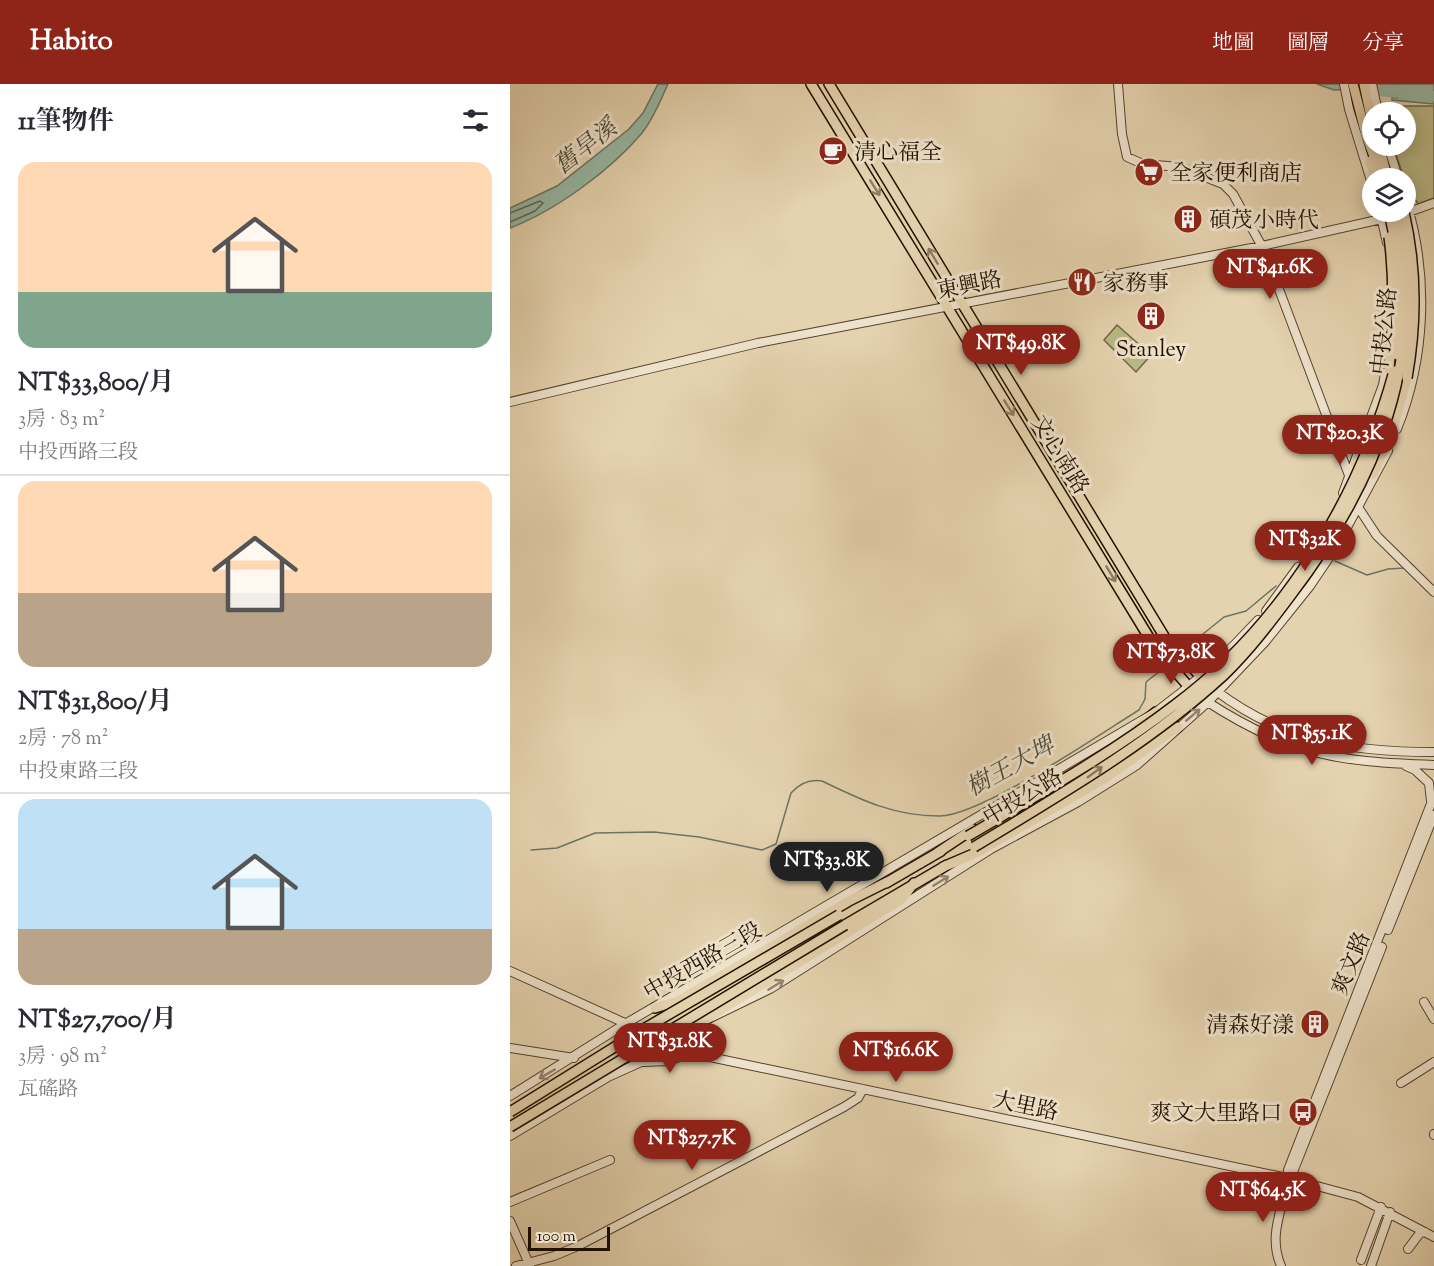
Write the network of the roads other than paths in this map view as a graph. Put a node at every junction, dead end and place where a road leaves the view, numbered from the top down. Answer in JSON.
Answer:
{"nodes":[{"id":1,"x":812,"y":84,"type":"edge"},
{"id":2,"x":829,"y":84,"type":"edge"},
{"id":3,"x":1118,"y":84,"type":"edge"},
{"id":4,"x":1344,"y":84,"type":"edge"},
{"id":5,"x":1353,"y":84,"type":"edge"},
{"id":6,"x":1364,"y":84,"type":"edge"},
{"id":7,"x":1372,"y":84,"type":"edge"},
{"id":8,"x":1368,"y":102,"type":"edge"},
{"id":9,"x":1376,"y":102,"type":"edge"},
{"id":10,"x":1362,"y":119,"type":"edge"},
{"id":11,"x":1367,"y":168,"type":"edge"},
{"id":12,"x":1434,"y":203,"type":"edge"},
{"id":13,"x":1416,"y":209,"type":"edge"},
{"id":14,"x":1362,"y":219,"type":"edge"},
{"id":15,"x":1383,"y":222,"type":"edge"},
{"id":16,"x":1384,"y":222,"type":"edge"},
{"id":17,"x":1391,"y":222,"type":"edge"},
{"id":18,"x":1398,"y":222,"type":"edge"},
{"id":19,"x":1407,"y":222,"type":"edge"},
{"id":20,"x":1409,"y":222,"type":"edge"},
{"id":21,"x":1262,"y":246,"type":"junction"},
{"id":22,"x":962,"y":305,"type":"junction"},
{"id":23,"x":947,"y":307,"type":"junction"},
{"id":24,"x":510,"y":402,"type":"edge"},
{"id":25,"x":1355,"y":464,"type":"junction"},
{"id":26,"x":1373,"y":474,"type":"junction"},
{"id":27,"x":1350,"y":476,"type":"junction"},
{"id":28,"x":1358,"y":509,"type":"junction"},
{"id":29,"x":1311,"y":550,"type":"junction"},
{"id":30,"x":1327,"y":561,"type":"junction"},
{"id":31,"x":1434,"y":592,"type":"edge"},
{"id":32,"x":1201,"y":677,"type":"junction"},
{"id":33,"x":1189,"y":687,"type":"junction"},
{"id":34,"x":1218,"y":692,"type":"junction"},
{"id":35,"x":1208,"y":702,"type":"junction"},
{"id":36,"x":1156,"y":712,"type":"junction"},
{"id":37,"x":1178,"y":728,"type":"junction"},
{"id":38,"x":1434,"y":752,"type":"edge"},
{"id":39,"x":1399,"y":764,"type":"junction"},
{"id":40,"x":1434,"y":765,"type":"edge"},
{"id":41,"x":1434,"y":796,"type":"edge"},
{"id":42,"x":1431,"y":805,"type":"junction"},
{"id":43,"x":1434,"y":814,"type":"edge"},
{"id":44,"x":937,"y":853,"type":"junction"},
{"id":45,"x":944,"y":867,"type":"junction"},
{"id":46,"x":891,"y":880,"type":"junction"},
{"id":47,"x":914,"y":883,"type":"junction"},
{"id":48,"x":510,"y":971,"type":"edge"},
{"id":49,"x":1424,"y":1002,"type":"dead end"},
{"id":50,"x":655,"y":1008,"type":"junction"},
{"id":51,"x":714,"y":1019,"type":"junction"},
{"id":52,"x":1434,"y":1019,"type":"edge"},
{"id":53,"x":625,"y":1024,"type":"junction"},
{"id":54,"x":699,"y":1024,"type":"junction"},
{"id":55,"x":670,"y":1044,"type":"junction"},
{"id":56,"x":510,"y":1048,"type":"edge"},
{"id":57,"x":691,"y":1053,"type":"junction"},
{"id":58,"x":574,"y":1058,"type":"junction"},
{"id":59,"x":641,"y":1062,"type":"junction"},
{"id":60,"x":1434,"y":1062,"type":"edge"},
{"id":61,"x":1401,"y":1083,"type":"dead end"},
{"id":62,"x":863,"y":1089,"type":"junction"},
{"id":63,"x":510,"y":1095,"type":"edge"},
{"id":64,"x":510,"y":1112,"type":"edge"},
{"id":65,"x":510,"y":1126,"type":"edge"},
{"id":66,"x":510,"y":1136,"type":"edge"},
{"id":67,"x":610,"y":1160,"type":"dead end"},
{"id":68,"x":1287,"y":1178,"type":"junction"},
{"id":69,"x":510,"y":1202,"type":"edge"},
{"id":70,"x":1381,"y":1207,"type":"junction"},
{"id":71,"x":1390,"y":1212,"type":"junction"},
{"id":72,"x":510,"y":1221,"type":"edge"},
{"id":73,"x":1425,"y":1232,"type":"junction"},
{"id":74,"x":1434,"y":1237,"type":"edge"},
{"id":75,"x":1408,"y":1249,"type":"dead end"},
{"id":76,"x":1360,"y":1260,"type":"dead end"},
{"id":77,"x":529,"y":1263,"type":"edge"},
{"id":78,"x":516,"y":1266,"type":"edge"},
{"id":79,"x":1281,"y":1266,"type":"edge"},
{"id":80,"x":1371,"y":1266,"type":"edge"}],
"edges":[{"from":1,"to":23,"type":"main road","name":"文心南路","one_way":true},
{"from":22,"to":2,"type":"main road","name":"文心南路","one_way":true},
{"from":3,"to":21,"type":"street"},
{"from":4,"to":11,"type":"street"},
{"from":5,"to":10,"type":"main road"},
{"from":6,"to":8,"type":"main road"},
{"from":7,"to":9,"type":"street"},
{"from":12,"to":13,"type":"street","name":"東興路"},
{"from":14,"to":21,"type":"street","name":"東興路"},
{"from":15,"to":25,"type":"street","name":"中投西路三段"},
{"from":16,"to":25,"type":"main road","bridge":true},
{"from":17,"to":44,"type":"main road","name":"中投公路","bridge":true},
{"from":45,"to":18,"type":"main road","name":"中投公路","one_way":true,"bridge":true},
{"from":19,"to":26,"type":"main road","bridge":true},
{"from":20,"to":26,"type":"street"},
{"from":21,"to":22,"type":"street","name":"東興路"},
{"from":21,"to":27,"type":"street"},
{"from":22,"to":23,"type":"street","name":"東興路"},
{"from":22,"to":32,"type":"main road","name":"文心南路"},
{"from":23,"to":24,"type":"street","name":"東興路"},
{"from":23,"to":33,"type":"main road","name":"文心南路","one_way":true},
{"from":25,"to":27,"type":"street","name":"中投西路三段"},
{"from":26,"to":28,"type":"street"},
{"from":27,"to":28,"type":"street"},
{"from":27,"to":29,"type":"street","name":"中投西路三段"},
{"from":28,"to":30,"type":"street"},
{"from":28,"to":31,"type":"street"},
{"from":29,"to":30,"type":"street"},
{"from":29,"to":32,"type":"street","name":"中投西路三段"},
{"from":30,"to":34,"type":"street"},
{"from":32,"to":33,"type":"street","name":"中投西路三段"},
{"from":32,"to":34,"type":"street"},
{"from":33,"to":35,"type":"street"},
{"from":33,"to":36,"type":"street","name":"中投西路三段"},
{"from":34,"to":35,"type":"street"},
{"from":34,"to":38,"type":"street"},
{"from":37,"to":35,"type":"street","one_way":true},
{"from":35,"to":39,"type":"street"},
{"from":36,"to":44,"type":"main road"},
{"from":36,"to":50,"type":"street","name":"中投西路三段"},
{"from":37,"to":45,"type":"main road"},
{"from":51,"to":37,"type":"street","one_way":true},
{"from":39,"to":40,"type":"street"},
{"from":39,"to":42,"type":"street"},
{"from":41,"to":42,"type":"street","name":"爽文路"},
{"from":42,"to":68,"type":"street","name":"爽文路"},
{"from":43,"to":68,"type":"street","name":"爽文路"},
{"from":44,"to":46,"type":"main road","name":"中投公路"},
{"from":45,"to":47,"type":"main road","name":"中投公路"},
{"from":46,"to":50,"type":"main road"},
{"from":46,"to":64,"type":"main road","name":"中投公路","bridge":true},
{"from":47,"to":54,"type":"main road"},
{"from":47,"to":65,"type":"main road","name":"中投公路","bridge":true},
{"from":48,"to":53,"type":"street","name":"大里路"},
{"from":49,"to":52,"type":"street"},
{"from":50,"to":53,"type":"street","name":"中投西路三段"},
{"from":51,"to":54,"type":"street"},
{"from":51,"to":57,"type":"street"},
{"from":53,"to":55,"type":"street","name":"大里路"},
{"from":53,"to":58,"type":"street","name":"中投西路三段"},
{"from":54,"to":55,"type":"street"},
{"from":55,"to":57,"type":"street","name":"大里路"},
{"from":55,"to":59,"type":"street"},
{"from":56,"to":58,"type":"street"},
{"from":57,"to":59,"type":"street"},
{"from":57,"to":62,"type":"street","name":"大里路"},
{"from":58,"to":63,"type":"street","name":"中投西路三段","one_way":true},
{"from":59,"to":66,"type":"street"},
{"from":60,"to":61,"type":"street"},
{"from":62,"to":68,"type":"street","name":"大里路"},
{"from":62,"to":77,"type":"street"},
{"from":67,"to":69,"type":"street"},
{"from":68,"to":70,"type":"street","name":"大里路"},
{"from":68,"to":79,"type":"street","name":"爽文路"},
{"from":70,"to":71,"type":"street","name":"大里路"},
{"from":70,"to":76,"type":"street"},
{"from":71,"to":73,"type":"street","name":"大里路"},
{"from":71,"to":80,"type":"street"},
{"from":72,"to":77,"type":"street"},
{"from":73,"to":74,"type":"street","name":"大里路"},
{"from":73,"to":75,"type":"street"},
{"from":77,"to":78,"type":"street"}]}
